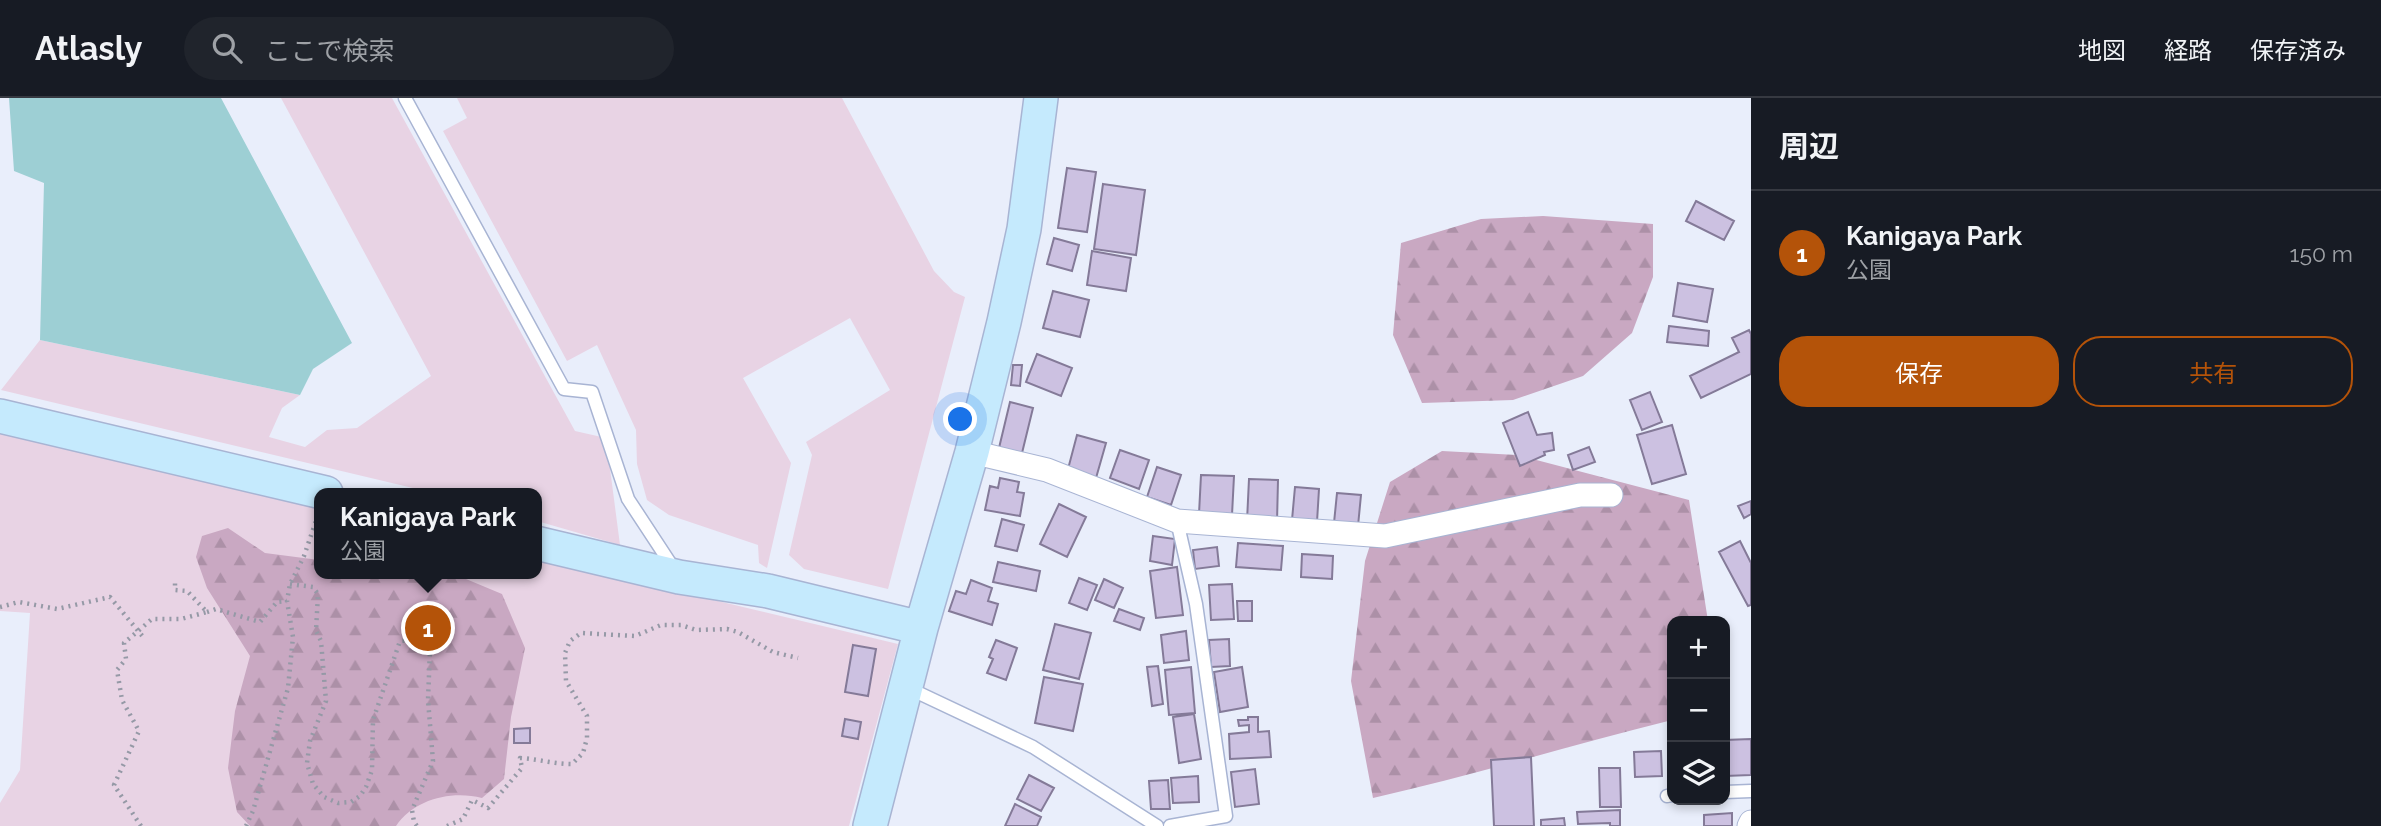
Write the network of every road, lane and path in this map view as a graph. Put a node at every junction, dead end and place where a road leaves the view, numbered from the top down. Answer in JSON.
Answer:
{"nodes":[{"id":1,"x":405,"y":98,"type":"edge"},
{"id":2,"x":1041,"y":98,"type":"edge"},
{"id":3,"x":0,"y":416,"type":"edge"},
{"id":4,"x":972,"y":452,"type":"junction"},
{"id":5,"x":314,"y":490,"type":"edge"},
{"id":6,"x":1611,"y":495,"type":"dead end"},
{"id":7,"x":1177,"y":522,"type":"junction"},
{"id":8,"x":314,"y":525,"type":"edge"},
{"id":9,"x":542,"y":544,"type":"edge"},
{"id":10,"x":679,"y":577,"type":"junction"},
{"id":11,"x":175,"y":582,"type":"dead end"},
{"id":12,"x":290,"y":584,"type":"junction"},
{"id":13,"x":287,"y":601,"type":"junction"},
{"id":14,"x":0,"y":607,"type":"edge"},
{"id":15,"x":207,"y":612,"type":"junction"},
{"id":16,"x":921,"y":628,"type":"junction"},
{"id":17,"x":139,"y":631,"type":"junction"},
{"id":18,"x":144,"y":638,"type":"dead end"},
{"id":19,"x":798,"y":658,"type":"dead end"},
{"id":20,"x":906,"y":686,"type":"junction"},
{"id":21,"x":1751,"y":791,"type":"edge"},
{"id":22,"x":1730,"y":792,"type":"edge"},
{"id":23,"x":141,"y":826,"type":"edge"},
{"id":24,"x":246,"y":826,"type":"edge"},
{"id":25,"x":418,"y":826,"type":"edge"},
{"id":26,"x":447,"y":826,"type":"edge"},
{"id":27,"x":870,"y":826,"type":"edge"},
{"id":28,"x":1157,"y":826,"type":"edge"},
{"id":29,"x":1170,"y":826,"type":"edge"}],
"edges":[{"from":1,"to":10,"type":"lane"},
{"from":2,"to":4,"type":"street"},
{"from":3,"to":5,"type":"street"},
{"from":4,"to":7,"type":"street"},
{"from":4,"to":16,"type":"street"},
{"from":6,"to":7,"type":"street"},
{"from":7,"to":29,"type":"lane"},
{"from":8,"to":12,"type":"path"},
{"from":9,"to":10,"type":"street"},
{"from":10,"to":16,"type":"street"},
{"from":11,"to":15,"type":"path"},
{"from":12,"to":13,"type":"path"},
{"from":12,"to":25,"type":"path"},
{"from":13,"to":15,"type":"path"},
{"from":13,"to":24,"type":"path"},
{"from":14,"to":17,"type":"path"},
{"from":15,"to":17,"type":"path"},
{"from":16,"to":20,"type":"street"},
{"from":17,"to":18,"type":"path"},
{"from":17,"to":23,"type":"path"},
{"from":19,"to":26,"type":"path"},
{"from":20,"to":27,"type":"street"},
{"from":20,"to":28,"type":"lane"},
{"from":21,"to":22,"type":"lane"}]}
